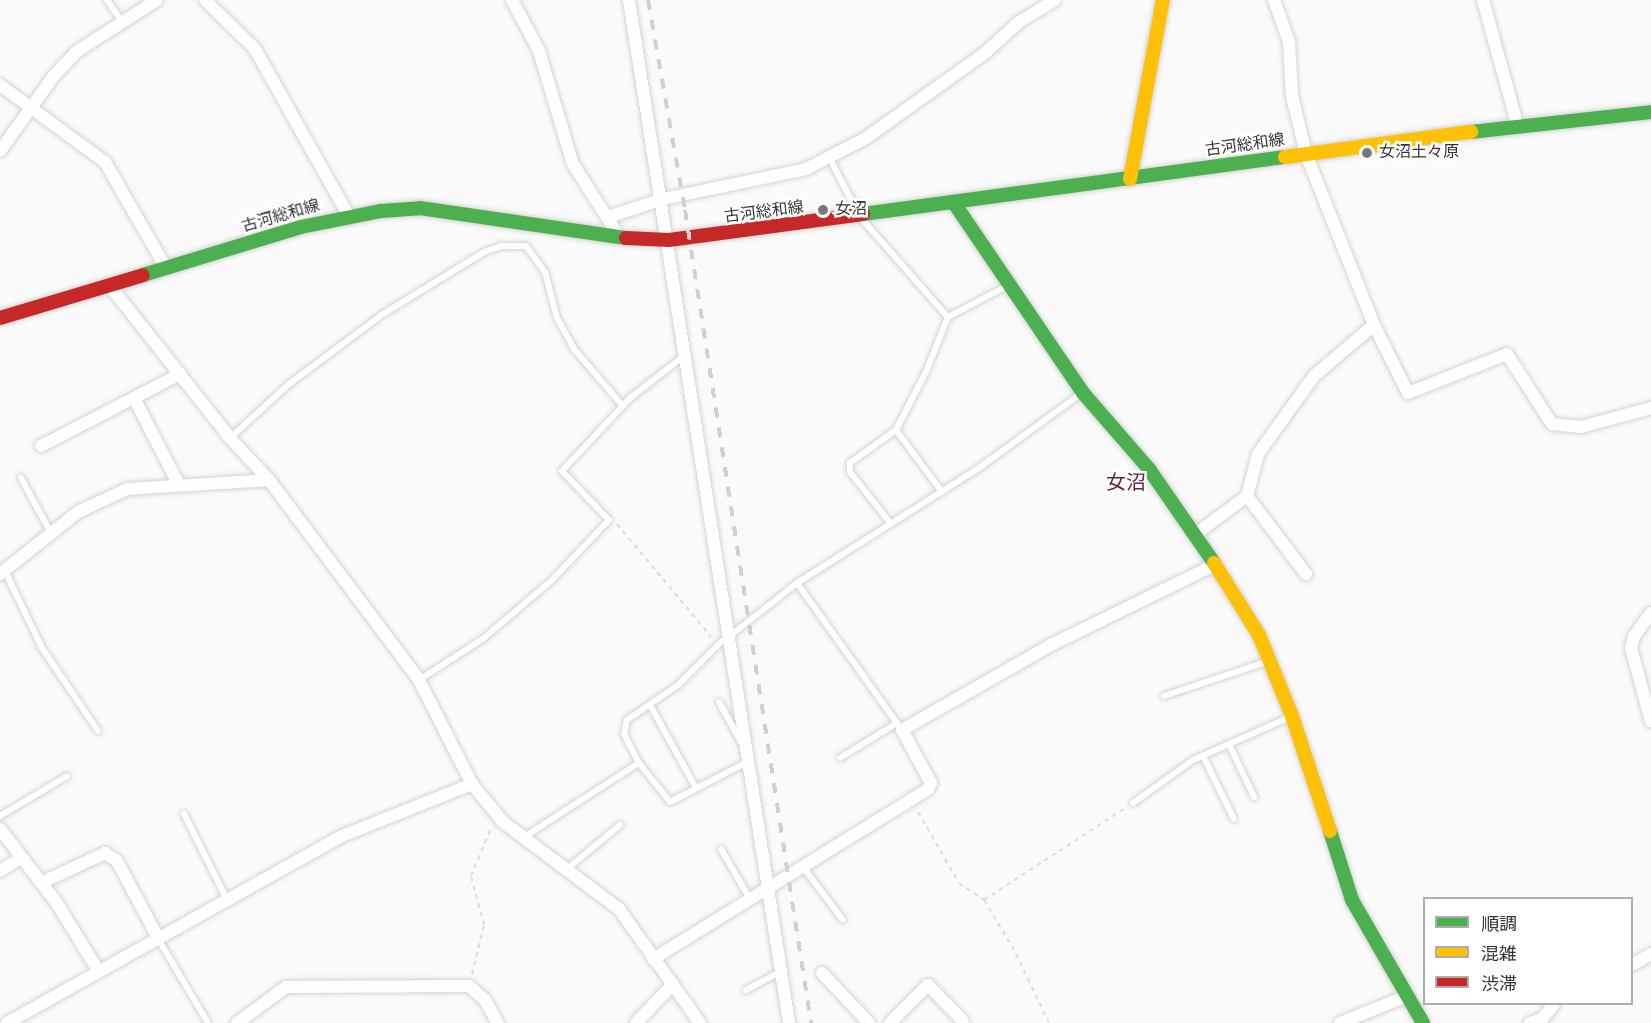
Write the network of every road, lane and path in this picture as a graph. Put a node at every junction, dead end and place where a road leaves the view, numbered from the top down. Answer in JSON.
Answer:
{"nodes":[{"id":1,"x":107,"y":0,"type":"edge"},
{"id":2,"x":157,"y":0,"type":"edge"},
{"id":3,"x":205,"y":0,"type":"edge"},
{"id":4,"x":512,"y":0,"type":"edge"},
{"id":5,"x":629,"y":0,"type":"edge"},
{"id":6,"x":1055,"y":0,"type":"edge"},
{"id":7,"x":1163,"y":0,"type":"edge"},
{"id":8,"x":1274,"y":0,"type":"edge"},
{"id":9,"x":1483,"y":0,"type":"edge"},
{"id":10,"x":121,"y":20,"type":"junction"},
{"id":11,"x":0,"y":85,"type":"edge"},
{"id":12,"x":32,"y":109,"type":"junction"},
{"id":13,"x":1651,"y":112,"type":"edge"},
{"id":14,"x":1518,"y":127,"type":"junction"},
{"id":15,"x":0,"y":151,"type":"edge"},
{"id":16,"x":1306,"y":154,"type":"junction"},
{"id":17,"x":830,"y":157,"type":"junction"},
{"id":18,"x":1130,"y":179,"type":"junction"},
{"id":19,"x":663,"y":199,"type":"junction"},
{"id":20,"x":954,"y":203,"type":"junction"},
{"id":21,"x":348,"y":215,"type":"junction"},
{"id":22,"x":608,"y":217,"type":"junction"},
{"id":23,"x":860,"y":217,"type":"junction"},
{"id":24,"x":620,"y":238,"type":"junction"},
{"id":25,"x":669,"y":240,"type":"junction"},
{"id":26,"x":166,"y":268,"type":"junction"},
{"id":27,"x":1007,"y":285,"type":"junction"},
{"id":28,"x":110,"y":286,"type":"junction"},
{"id":29,"x":948,"y":317,"type":"junction"},
{"id":30,"x":0,"y":318,"type":"edge"},
{"id":31,"x":1374,"y":325,"type":"junction"},
{"id":32,"x":687,"y":355,"type":"junction"},
{"id":33,"x":180,"y":374,"type":"junction"},
{"id":34,"x":1083,"y":393,"type":"junction"},
{"id":35,"x":134,"y":398,"type":"junction"},
{"id":36,"x":622,"y":405,"type":"junction"},
{"id":37,"x":1651,"y":410,"type":"edge"},
{"id":38,"x":896,"y":430,"type":"junction"},
{"id":39,"x":230,"y":438,"type":"junction"},
{"id":40,"x":41,"y":446,"type":"dead end"},
{"id":41,"x":21,"y":478,"type":"dead end"},
{"id":42,"x":269,"y":480,"type":"junction"},
{"id":43,"x":178,"y":485,"type":"junction"},
{"id":44,"x":942,"y":492,"type":"junction"},
{"id":45,"x":1247,"y":496,"type":"junction"},
{"id":46,"x":609,"y":520,"type":"junction"},
{"id":47,"x":891,"y":524,"type":"junction"},
{"id":48,"x":51,"y":534,"type":"junction"},
{"id":49,"x":1196,"y":534,"type":"junction"},
{"id":50,"x":1214,"y":565,"type":"junction"},
{"id":51,"x":2,"y":569,"type":"edge"},
{"id":52,"x":1306,"y":574,"type":"dead end"},
{"id":53,"x":797,"y":583,"type":"junction"},
{"id":54,"x":1651,"y":613,"type":"edge"},
{"id":55,"x":726,"y":638,"type":"junction"},
{"id":56,"x":1269,"y":661,"type":"junction"},
{"id":57,"x":419,"y":680,"type":"junction"},
{"id":58,"x":1164,"y":696,"type":"dead end"},
{"id":59,"x":719,"y":702,"type":"dead end"},
{"id":60,"x":650,"y":705,"type":"junction"},
{"id":61,"x":1292,"y":716,"type":"junction"},
{"id":62,"x":1651,"y":721,"type":"edge"},
{"id":63,"x":899,"y":727,"type":"junction"},
{"id":64,"x":98,"y":731,"type":"dead end"},
{"id":65,"x":1228,"y":744,"type":"junction"},
{"id":66,"x":1203,"y":756,"type":"junction"},
{"id":67,"x":749,"y":758,"type":"junction"},
{"id":68,"x":840,"y":758,"type":"dead end"},
{"id":69,"x":639,"y":763,"type":"junction"},
{"id":70,"x":67,"y":776,"type":"dead end"},
{"id":71,"x":472,"y":784,"type":"junction"},
{"id":72,"x":696,"y":788,"type":"junction"},
{"id":73,"x":1254,"y":797,"type":"dead end"},
{"id":74,"x":910,"y":800,"type":"junction"},
{"id":75,"x":1133,"y":803,"type":"joint"},
{"id":76,"x":184,"y":814,"type":"dead end"},
{"id":77,"x":0,"y":816,"type":"edge"},
{"id":78,"x":499,"y":817,"type":"junction"},
{"id":79,"x":1234,"y":819,"type":"dead end"},
{"id":80,"x":620,"y":825,"type":"dead end"},
{"id":81,"x":0,"y":829,"type":"edge"},
{"id":82,"x":524,"y":837,"type":"junction"},
{"id":83,"x":721,"y":849,"type":"dead end"},
{"id":84,"x":21,"y":858,"type":"junction"},
{"id":85,"x":802,"y":867,"type":"junction"},
{"id":86,"x":567,"y":869,"type":"junction"},
{"id":87,"x":0,"y":871,"type":"edge"},
{"id":88,"x":41,"y":884,"type":"junction"},
{"id":89,"x":769,"y":888,"type":"junction"},
{"id":90,"x":226,"y":898,"type":"junction"},
{"id":91,"x":750,"y":899,"type":"junction"},
{"id":92,"x":984,"y":900,"type":"junction"},
{"id":93,"x":843,"y":920,"type":"dead end"},
{"id":94,"x":157,"y":936,"type":"junction"},
{"id":95,"x":1651,"y":954,"type":"edge"},
{"id":96,"x":653,"y":959,"type":"junction"},
{"id":97,"x":1633,"y":964,"type":"edge"},
{"id":98,"x":98,"y":970,"type":"junction"},
{"id":99,"x":781,"y":970,"type":"junction"},
{"id":100,"x":822,"y":973,"type":"dead end"},
{"id":101,"x":673,"y":984,"type":"junction"},
{"id":102,"x":469,"y":986,"type":"junction"},
{"id":103,"x":746,"y":990,"type":"dead end"},
{"id":104,"x":1407,"y":996,"type":"junction"},
{"id":105,"x":1553,"y":1005,"type":"edge"},
{"id":106,"x":963,"y":1021,"type":"dead end"},
{"id":107,"x":7,"y":1023,"type":"edge"},
{"id":108,"x":208,"y":1023,"type":"edge"},
{"id":109,"x":237,"y":1023,"type":"edge"},
{"id":110,"x":498,"y":1023,"type":"edge"},
{"id":111,"x":636,"y":1023,"type":"edge"},
{"id":112,"x":700,"y":1023,"type":"edge"},
{"id":113,"x":789,"y":1023,"type":"edge"},
{"id":114,"x":869,"y":1023,"type":"edge"},
{"id":115,"x":890,"y":1023,"type":"edge"},
{"id":116,"x":1049,"y":1023,"type":"edge"},
{"id":117,"x":1340,"y":1023,"type":"edge"},
{"id":118,"x":1423,"y":1023,"type":"edge"},
{"id":119,"x":1530,"y":1023,"type":"edge"}],
"edges":[{"from":1,"to":10,"type":"lane"},
{"from":2,"to":10,"type":"street"},
{"from":3,"to":21,"type":"street"},
{"from":4,"to":22,"type":"street"},
{"from":5,"to":19,"type":"street"},
{"from":6,"to":17,"type":"street"},
{"from":7,"to":18,"type":"main road"},
{"from":8,"to":16,"type":"street"},
{"from":9,"to":14,"type":"street"},
{"from":10,"to":12,"type":"street"},
{"from":11,"to":12,"type":"street"},
{"from":12,"to":15,"type":"street"},
{"from":12,"to":26,"type":"street"},
{"from":13,"to":14,"type":"main road","name":"古河総和線"},
{"from":14,"to":16,"type":"main road","name":"古河総和線"},
{"from":16,"to":18,"type":"main road","name":"古河総和線"},
{"from":16,"to":31,"type":"street"},
{"from":17,"to":19,"type":"street"},
{"from":17,"to":23,"type":"lane"},
{"from":18,"to":20,"type":"main road","name":"古河総和線"},
{"from":19,"to":22,"type":"street"},
{"from":19,"to":25,"type":"street"},
{"from":20,"to":23,"type":"main road","name":"古河総和線"},
{"from":20,"to":27,"type":"main road"},
{"from":21,"to":24,"type":"main road","name":"古河総和線"},
{"from":21,"to":26,"type":"main road","name":"古河総和線"},
{"from":22,"to":24,"type":"street"},
{"from":23,"to":25,"type":"main road","name":"古河総和線"},
{"from":23,"to":29,"type":"lane"},
{"from":24,"to":25,"type":"main road","name":"古河総和線"},
{"from":25,"to":32,"type":"street"},
{"from":26,"to":28,"type":"main road","name":"古河総和線"},
{"from":27,"to":29,"type":"lane"},
{"from":27,"to":34,"type":"main road"},
{"from":28,"to":30,"type":"main road","name":"古河総和線"},
{"from":28,"to":33,"type":"street"},
{"from":29,"to":38,"type":"lane"},
{"from":31,"to":37,"type":"street"},
{"from":31,"to":45,"type":"street"},
{"from":32,"to":36,"type":"lane"},
{"from":32,"to":55,"type":"street"},
{"from":33,"to":35,"type":"street"},
{"from":33,"to":39,"type":"street"},
{"from":34,"to":44,"type":"lane"},
{"from":34,"to":49,"type":"main road"},
{"from":35,"to":40,"type":"street"},
{"from":35,"to":43,"type":"street"},
{"from":36,"to":39,"type":"lane"},
{"from":36,"to":46,"type":"lane"},
{"from":38,"to":44,"type":"lane"},
{"from":38,"to":47,"type":"lane"},
{"from":39,"to":42,"type":"street"},
{"from":41,"to":48,"type":"lane"},
{"from":42,"to":43,"type":"street"},
{"from":42,"to":57,"type":"street"},
{"from":43,"to":48,"type":"street"},
{"from":44,"to":47,"type":"lane"},
{"from":45,"to":49,"type":"street"},
{"from":45,"to":52,"type":"street"},
{"from":46,"to":55,"type":"path"},
{"from":46,"to":57,"type":"lane"},
{"from":47,"to":53,"type":"lane"},
{"from":48,"to":51,"type":"street"},
{"from":49,"to":50,"type":"main road"},
{"from":50,"to":56,"type":"main road"},
{"from":50,"to":63,"type":"street"},
{"from":51,"to":64,"type":"lane"},
{"from":53,"to":55,"type":"lane"},
{"from":53,"to":63,"type":"lane"},
{"from":54,"to":62,"type":"street"},
{"from":55,"to":60,"type":"lane"},
{"from":55,"to":67,"type":"street"},
{"from":56,"to":58,"type":"lane"},
{"from":56,"to":61,"type":"main road"},
{"from":57,"to":71,"type":"street"},
{"from":59,"to":67,"type":"lane"},
{"from":60,"to":69,"type":"lane"},
{"from":60,"to":72,"type":"lane"},
{"from":61,"to":65,"type":"lane"},
{"from":61,"to":104,"type":"main road"},
{"from":63,"to":68,"type":"lane"},
{"from":63,"to":74,"type":"street"},
{"from":65,"to":66,"type":"lane"},
{"from":65,"to":73,"type":"lane"},
{"from":66,"to":75,"type":"lane"},
{"from":66,"to":79,"type":"lane"},
{"from":67,"to":72,"type":"lane"},
{"from":67,"to":89,"type":"street"},
{"from":69,"to":72,"type":"lane"},
{"from":69,"to":82,"type":"lane"},
{"from":70,"to":77,"type":"lane"},
{"from":71,"to":78,"type":"street"},
{"from":71,"to":90,"type":"street"},
{"from":74,"to":85,"type":"street"},
{"from":74,"to":92,"type":"path"},
{"from":75,"to":92,"type":"path"},
{"from":76,"to":90,"type":"lane"},
{"from":78,"to":82,"type":"street"},
{"from":78,"to":102,"type":"path"},
{"from":80,"to":86,"type":"lane"},
{"from":81,"to":84,"type":"street"},
{"from":82,"to":86,"type":"street"},
{"from":83,"to":91,"type":"lane"},
{"from":84,"to":87,"type":"street"},
{"from":84,"to":88,"type":"street"},
{"from":85,"to":89,"type":"street"},
{"from":85,"to":93,"type":"lane"},
{"from":86,"to":96,"type":"street"},
{"from":88,"to":94,"type":"street"},
{"from":88,"to":98,"type":"street"},
{"from":89,"to":91,"type":"street"},
{"from":89,"to":99,"type":"street"},
{"from":90,"to":94,"type":"street"},
{"from":91,"to":96,"type":"street"},
{"from":92,"to":116,"type":"path"},
{"from":94,"to":98,"type":"street"},
{"from":94,"to":108,"type":"lane"},
{"from":95,"to":97,"type":"street"},
{"from":96,"to":101,"type":"street"},
{"from":98,"to":107,"type":"street"},
{"from":99,"to":103,"type":"lane"},
{"from":99,"to":113,"type":"street"},
{"from":100,"to":114,"type":"street"},
{"from":101,"to":111,"type":"street"},
{"from":101,"to":112,"type":"street"},
{"from":102,"to":109,"type":"street"},
{"from":102,"to":110,"type":"street"},
{"from":104,"to":117,"type":"street"},
{"from":104,"to":118,"type":"main road"},
{"from":105,"to":119,"type":"street"},
{"from":106,"to":115,"type":"street"}]}
